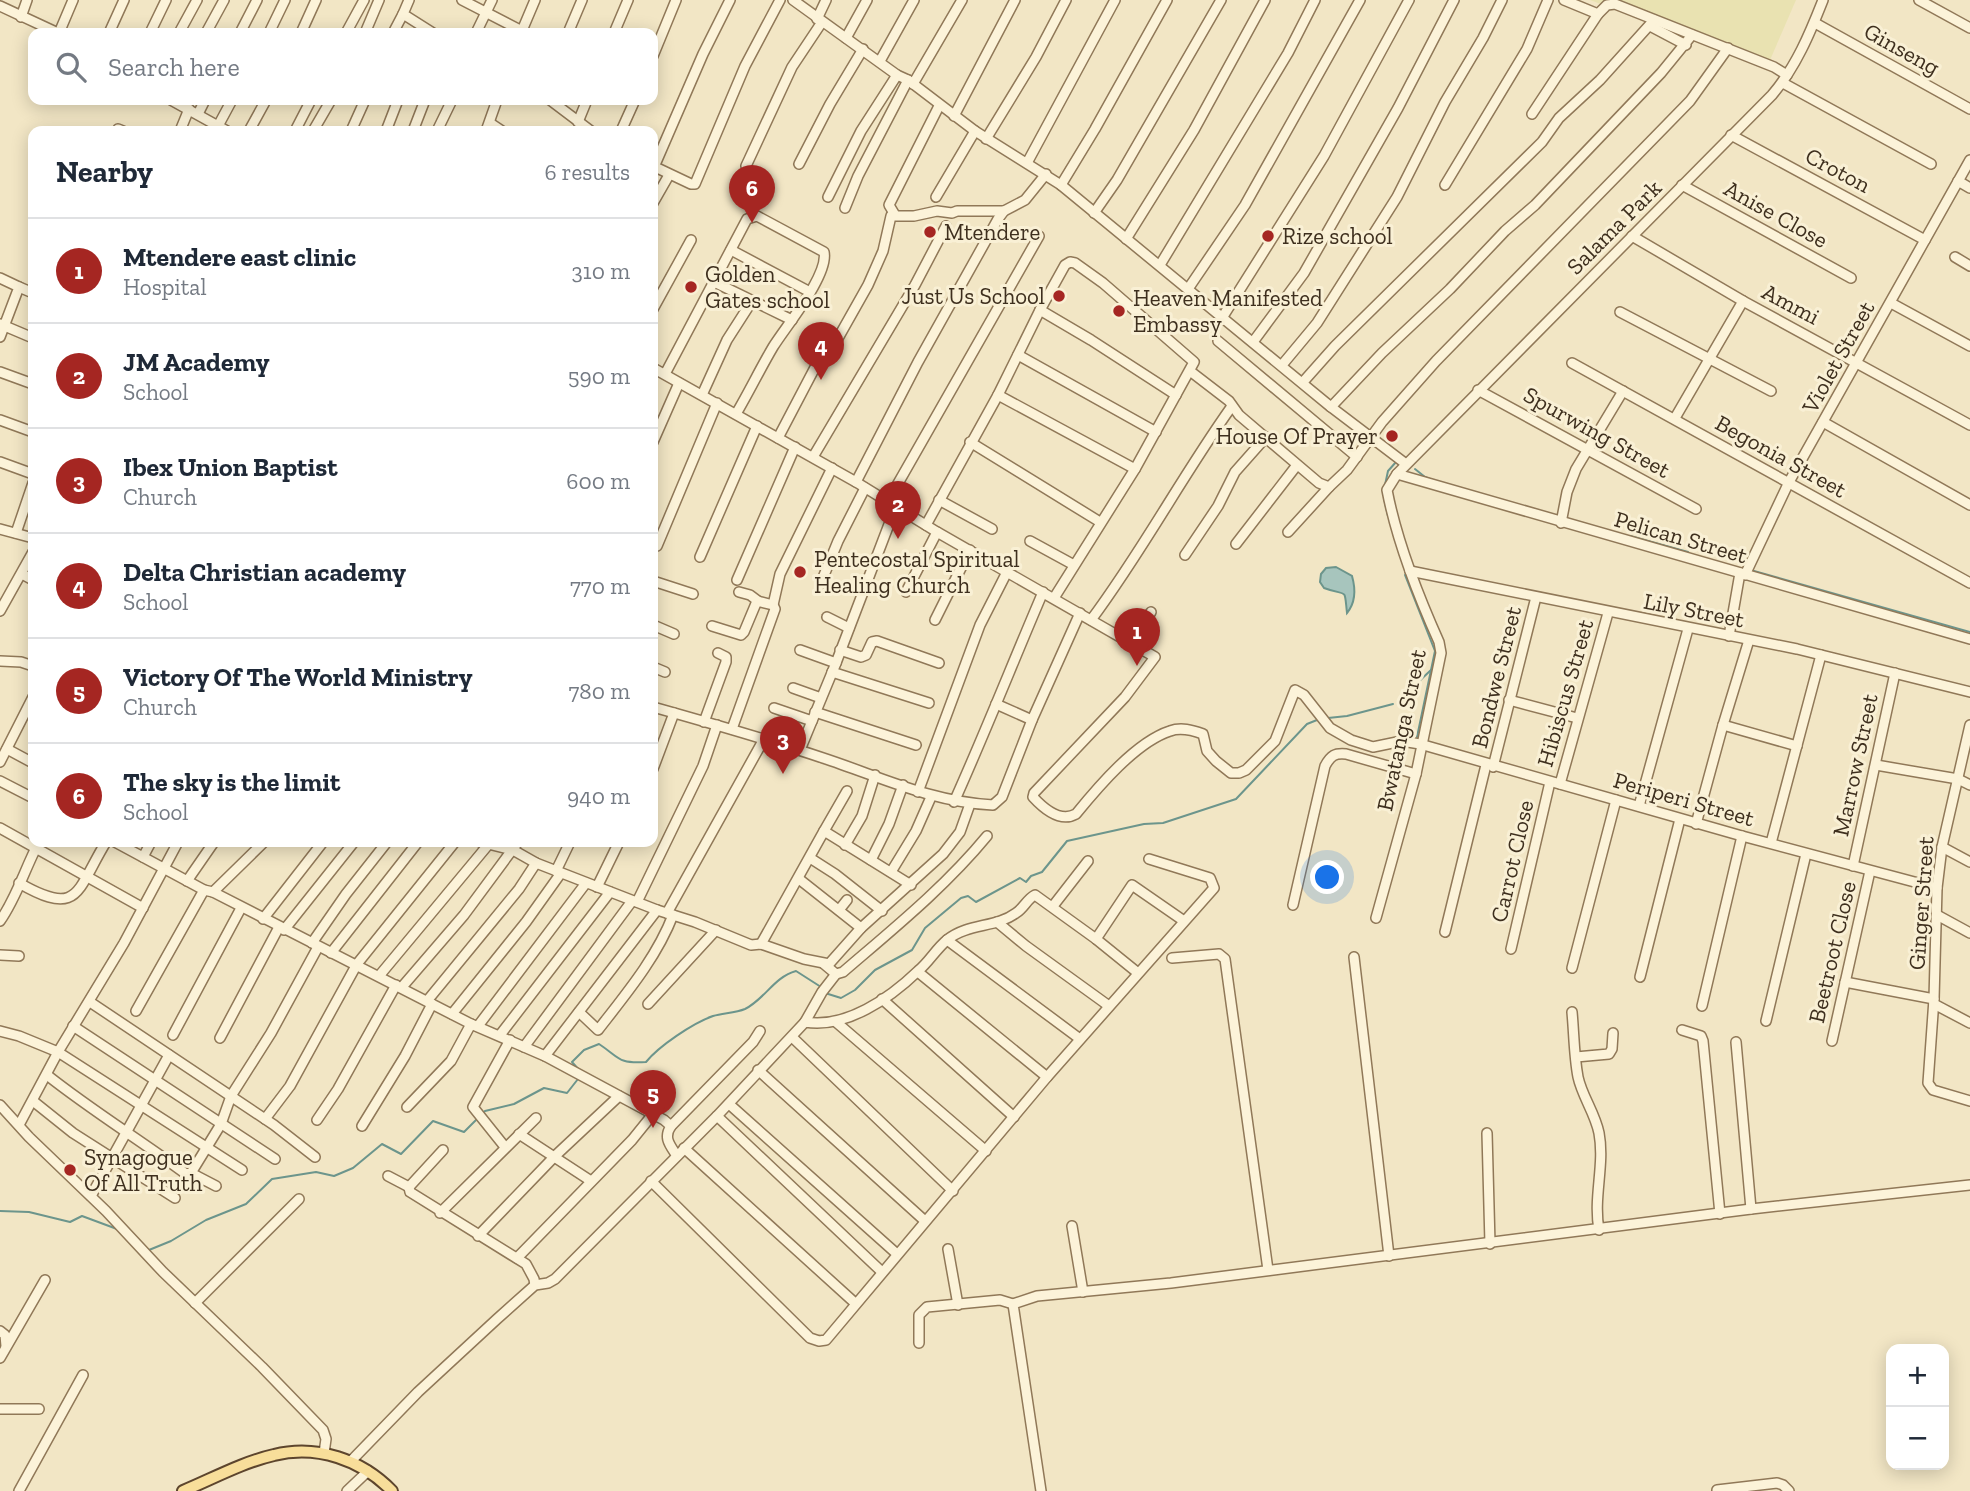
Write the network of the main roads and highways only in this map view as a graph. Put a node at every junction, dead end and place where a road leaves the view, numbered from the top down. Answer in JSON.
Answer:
{"nodes":[{"id":1,"x":183,"y":1491,"type":"edge"},
{"id":2,"x":392,"y":1491,"type":"edge"}],
"edges":[{"from":1,"to":2,"type":"main road"}]}
